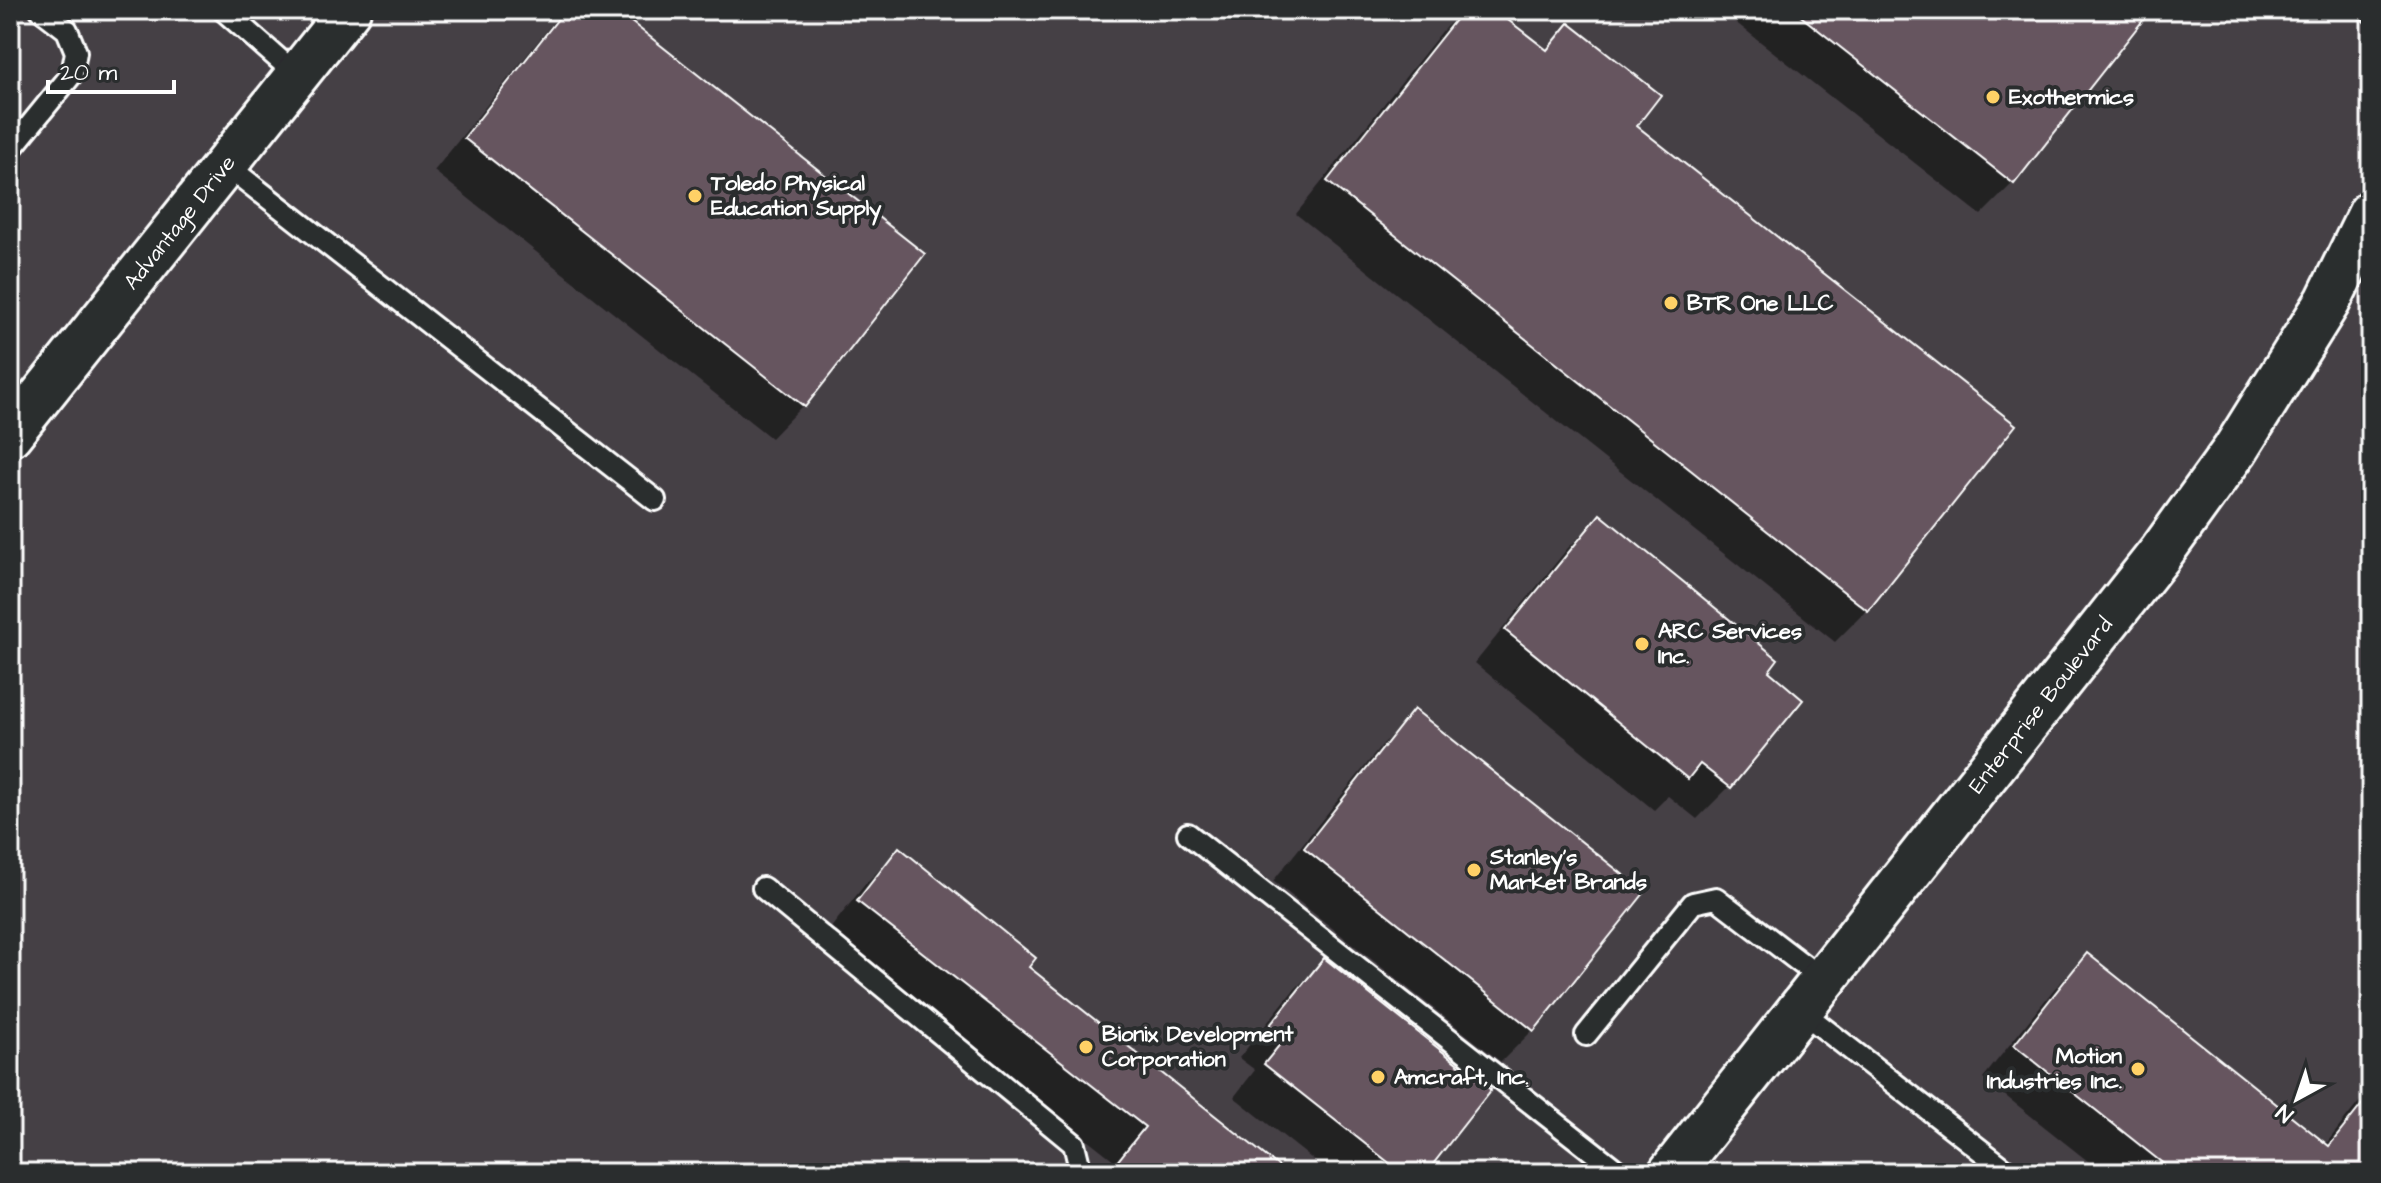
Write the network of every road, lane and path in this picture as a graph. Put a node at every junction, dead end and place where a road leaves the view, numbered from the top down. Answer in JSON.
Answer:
{"nodes":[{"id":1,"x":41,"y":10,"type":"edge"},
{"id":2,"x":223,"y":10,"type":"edge"},
{"id":3,"x":349,"y":10,"type":"edge"},
{"id":4,"x":297,"y":75,"type":"junction"},
{"id":5,"x":10,"y":150,"type":"edge"},
{"id":6,"x":226,"y":165,"type":"junction"},
{"id":7,"x":2371,"y":213,"type":"edge"},
{"id":8,"x":10,"y":435,"type":"edge"},
{"id":9,"x":655,"y":500,"type":"dead end"},
{"id":10,"x":1188,"y":834,"type":"dead end"},
{"id":11,"x":763,"y":888,"type":"dead end"},
{"id":12,"x":1812,"y":995,"type":"junction"},
{"id":13,"x":1586,"y":1035,"type":"dead end"},
{"id":14,"x":1081,"y":1173,"type":"edge"},
{"id":15,"x":1620,"y":1173,"type":"edge"},
{"id":16,"x":1671,"y":1173,"type":"edge"},
{"id":17,"x":2010,"y":1173,"type":"edge"}],
"edges":[{"from":1,"to":5,"type":"lane"},
{"from":2,"to":4,"type":"lane"},
{"from":3,"to":4,"type":"street","name":"Advantage Drive"},
{"from":4,"to":6,"type":"street","name":"Advantage Drive"},
{"from":6,"to":8,"type":"street","name":"Advantage Drive"},
{"from":6,"to":9,"type":"lane"},
{"from":7,"to":12,"type":"street","name":"Enterprise Boulevard"},
{"from":10,"to":15,"type":"lane"},
{"from":11,"to":14,"type":"lane"},
{"from":12,"to":13,"type":"lane"},
{"from":12,"to":16,"type":"street","name":"Enterprise Boulevard"},
{"from":12,"to":17,"type":"lane"}]}
